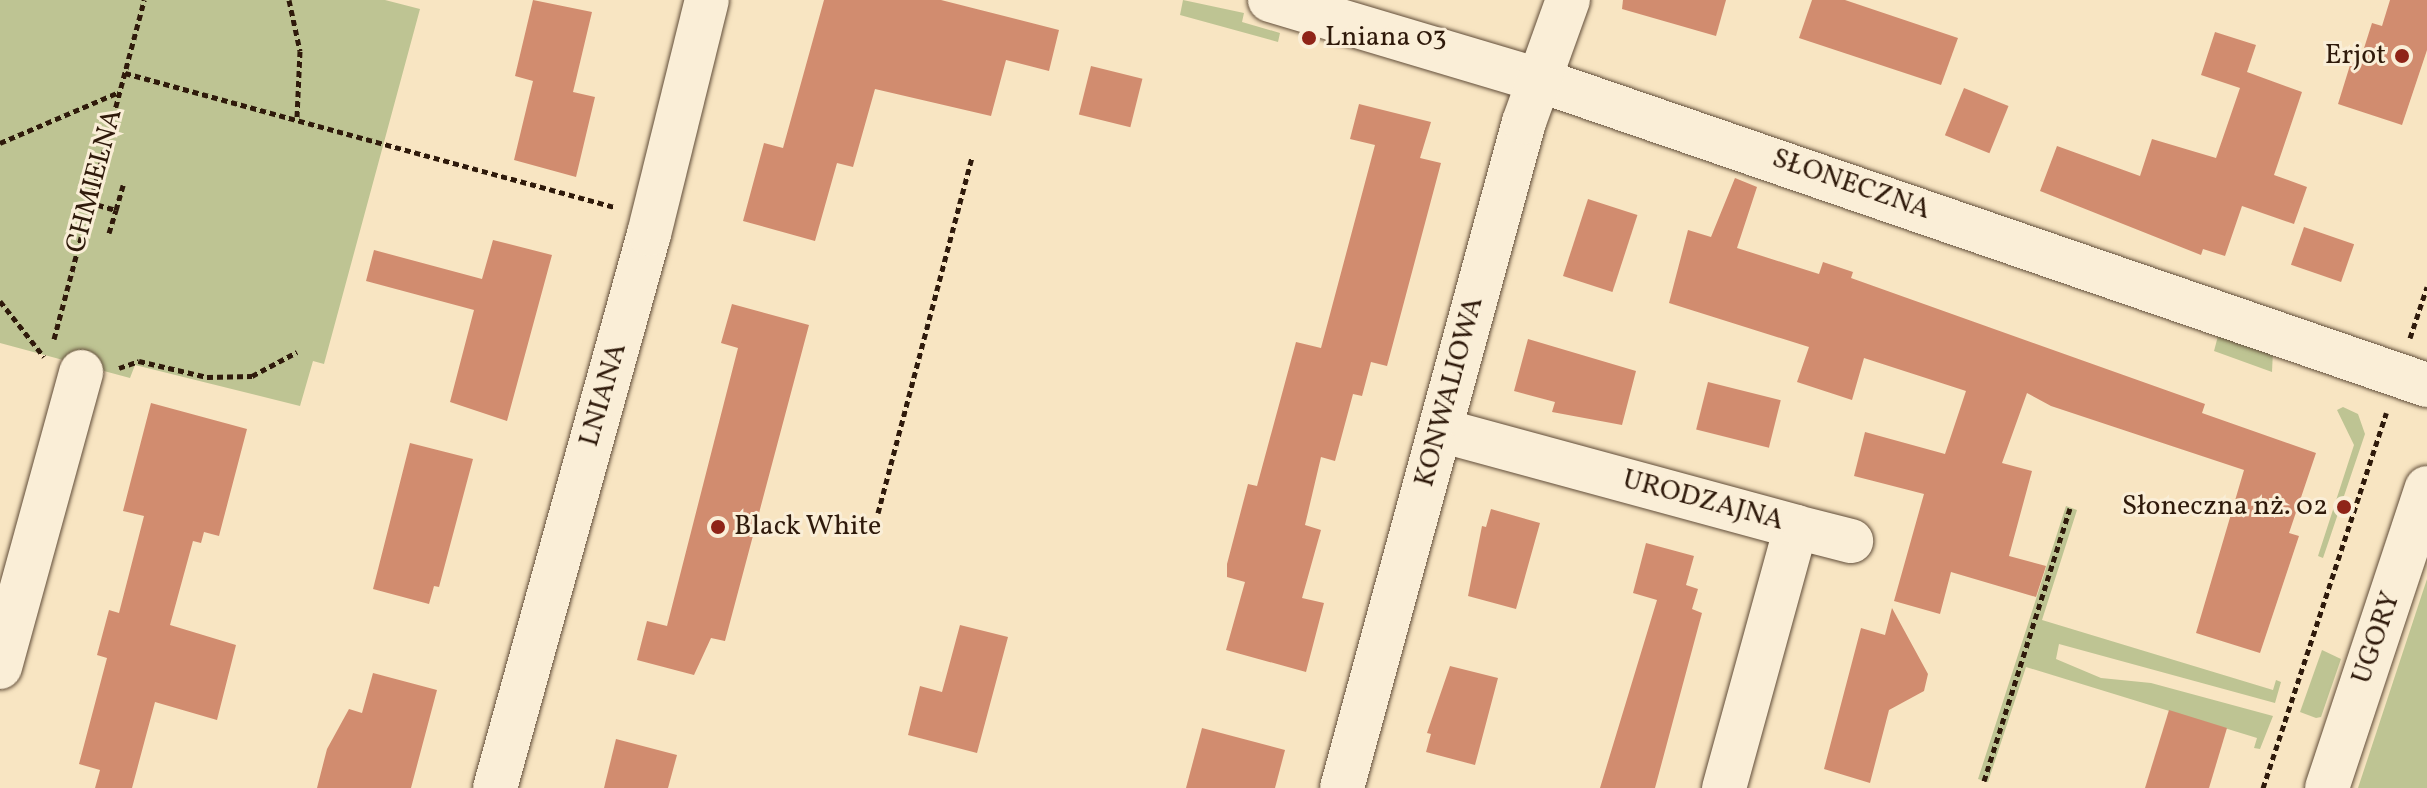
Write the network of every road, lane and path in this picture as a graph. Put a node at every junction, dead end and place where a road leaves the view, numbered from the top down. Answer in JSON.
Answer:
{"nodes":[{"id":1,"x":144,"y":0,"type":"edge"},
{"id":2,"x":289,"y":0,"type":"edge"},
{"id":3,"x":707,"y":0,"type":"edge"},
{"id":4,"x":1270,"y":0,"type":"edge"},
{"id":5,"x":1568,"y":0,"type":"edge"},
{"id":6,"x":125,"y":73,"type":"junction"},
{"id":7,"x":1542,"y":81,"type":"junction"},
{"id":8,"x":119,"y":92,"type":"junction"},
{"id":9,"x":297,"y":118,"type":"junction"},
{"id":10,"x":0,"y":143,"type":"edge"},
{"id":11,"x":972,"y":158,"type":"dead end"},
{"id":12,"x":123,"y":185,"type":"dead end"},
{"id":13,"x":88,"y":202,"type":"junction"},
{"id":14,"x":620,"y":209,"type":"dead end"},
{"id":15,"x":116,"y":210,"type":"junction"},
{"id":16,"x":109,"y":233,"type":"dead end"},
{"id":17,"x":2427,"y":287,"type":"edge"},
{"id":18,"x":0,"y":301,"type":"edge"},
{"id":19,"x":297,"y":352,"type":"dead end"},
{"id":20,"x":81,"y":368,"type":"junction"},
{"id":21,"x":2412,"y":380,"type":"edge"},
{"id":22,"x":1440,"y":430,"type":"junction"},
{"id":23,"x":2427,"y":488,"type":"edge"},
{"id":24,"x":2070,"y":508,"type":"dead end"},
{"id":25,"x":878,"y":513,"type":"dead end"},
{"id":26,"x":1796,"y":527,"type":"junction"},
{"id":27,"x":1851,"y":541,"type":"dead end"},
{"id":28,"x":0,"y":667,"type":"edge"},
{"id":29,"x":1984,"y":781,"type":"dead end"},
{"id":30,"x":495,"y":788,"type":"edge"},
{"id":31,"x":1342,"y":788,"type":"edge"},
{"id":32,"x":1724,"y":788,"type":"edge"},
{"id":33,"x":2263,"y":788,"type":"edge"},
{"id":34,"x":2327,"y":788,"type":"edge"}],
"edges":[{"from":1,"to":6,"type":"path","name":"CHMIELNA"},
{"from":2,"to":9,"type":"path"},
{"from":3,"to":30,"type":"street","name":"LNIANA"},
{"from":4,"to":7,"type":"street","name":"SŁONECZNA"},
{"from":5,"to":7,"type":"street","name":"KONWALIOWA"},
{"from":6,"to":8,"type":"path","name":"CHMIELNA"},
{"from":6,"to":9,"type":"path"},
{"from":7,"to":21,"type":"street","name":"SŁONECZNA"},
{"from":7,"to":22,"type":"street","name":"KONWALIOWA"},
{"from":8,"to":10,"type":"path"},
{"from":8,"to":13,"type":"path","name":"CHMIELNA"},
{"from":9,"to":14,"type":"path"},
{"from":11,"to":25,"type":"path"},
{"from":12,"to":15,"type":"path"},
{"from":13,"to":15,"type":"path"},
{"from":13,"to":20,"type":"path","name":"CHMIELNA"},
{"from":15,"to":16,"type":"path"},
{"from":17,"to":21,"type":"path"},
{"from":18,"to":20,"type":"path"},
{"from":19,"to":20,"type":"path"},
{"from":20,"to":28,"type":"street"},
{"from":21,"to":33,"type":"path"},
{"from":22,"to":26,"type":"street","name":"URODZAJNA"},
{"from":22,"to":31,"type":"street","name":"KONWALIOWA"},
{"from":23,"to":34,"type":"street","name":"UGORY"},
{"from":24,"to":29,"type":"path"},
{"from":26,"to":27,"type":"street"},
{"from":26,"to":32,"type":"street","name":"URODZAJNA"}]}
